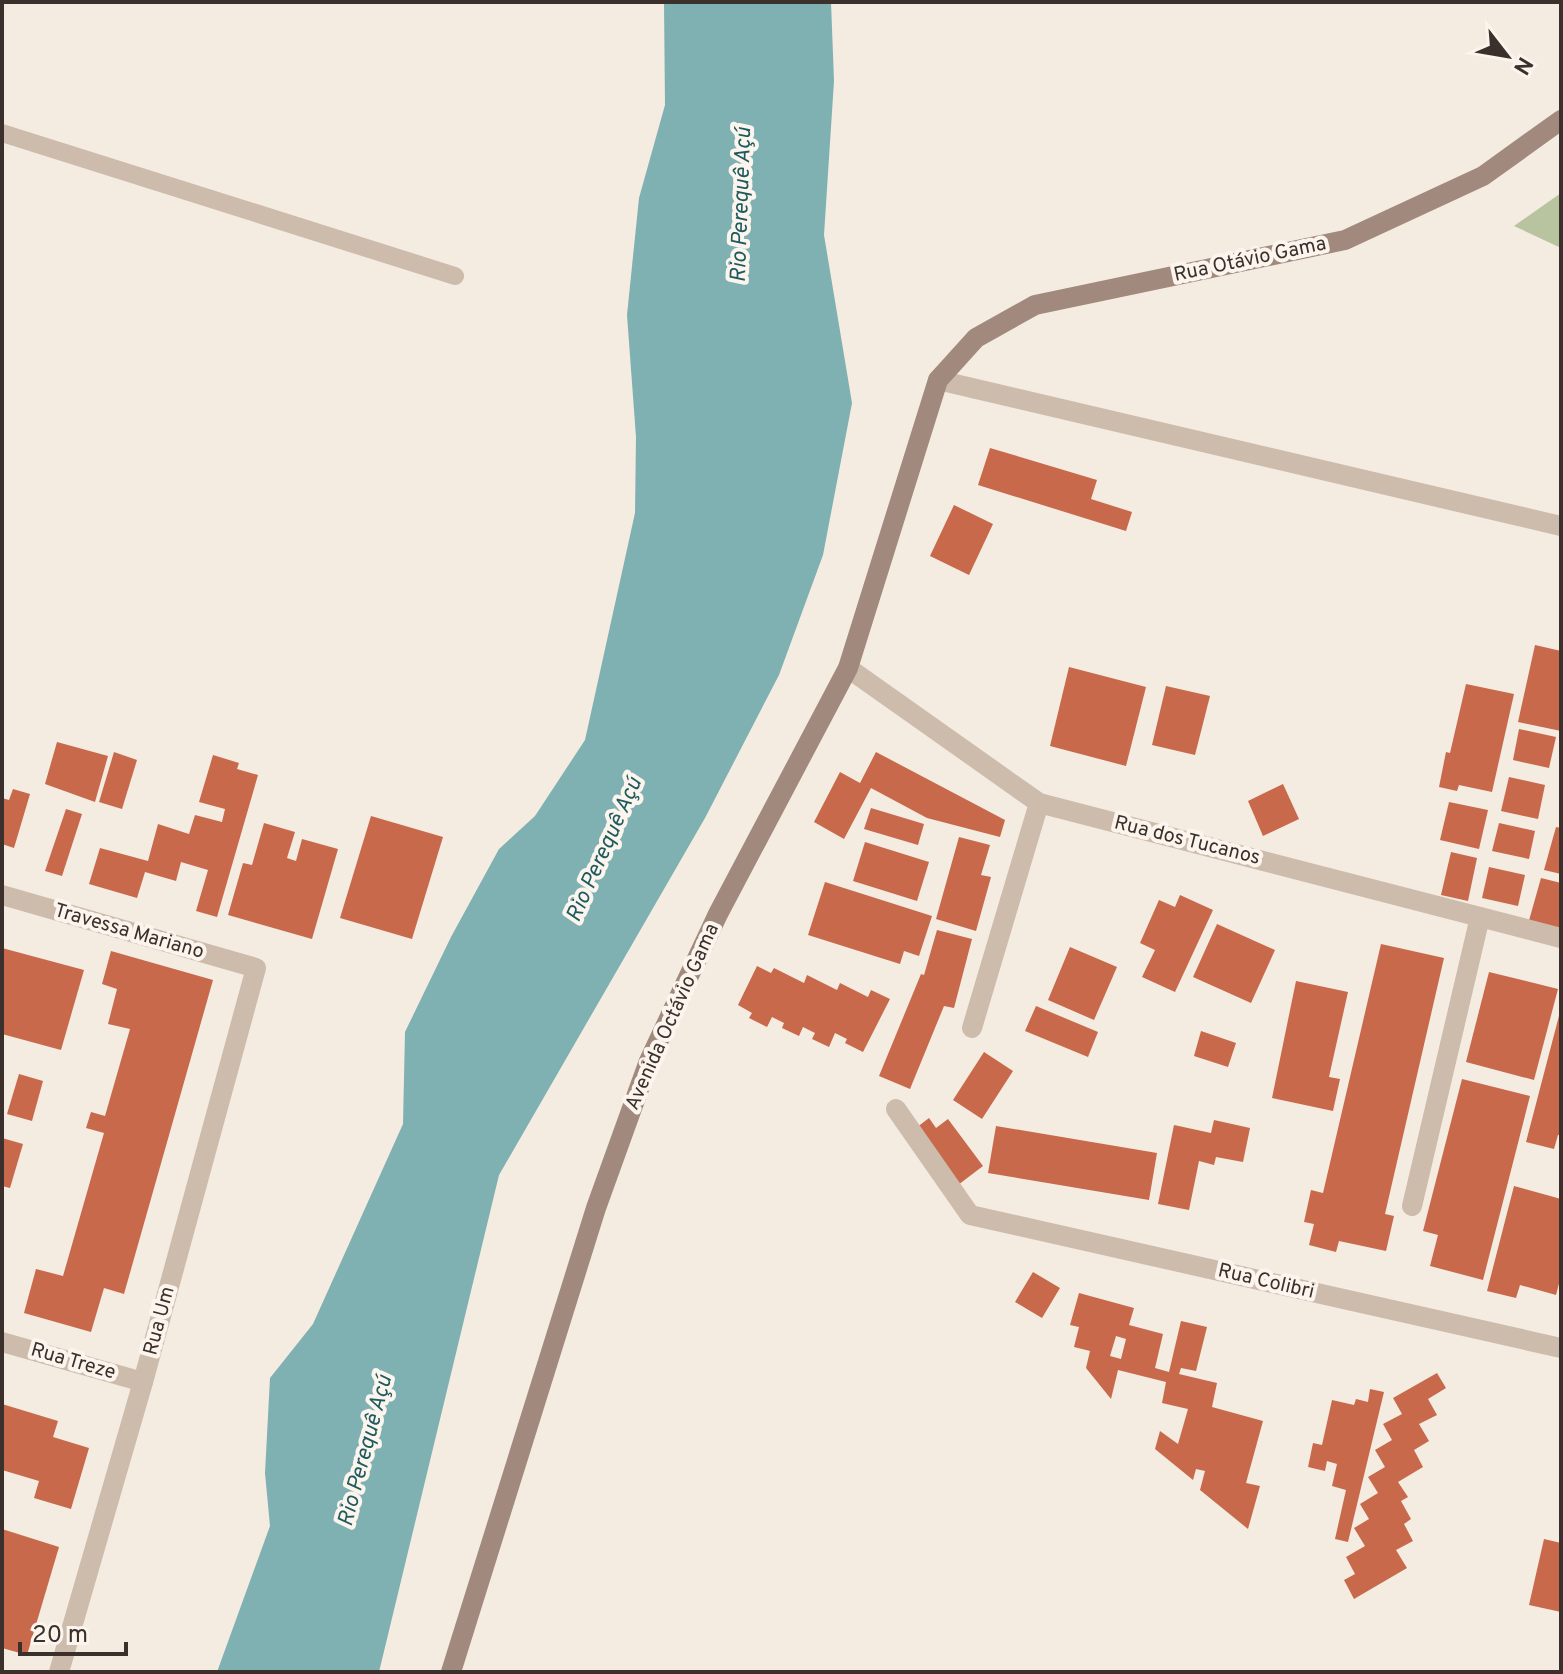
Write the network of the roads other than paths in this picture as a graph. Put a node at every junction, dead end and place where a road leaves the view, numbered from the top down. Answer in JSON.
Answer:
{"nodes":[{"id":1,"x":1561,"y":120,"type":"edge"},
{"id":2,"x":2,"y":133,"type":"edge"},
{"id":3,"x":455,"y":276,"type":"dead end"},
{"id":4,"x":938,"y":380,"type":"junction"},
{"id":5,"x":1561,"y":526,"type":"edge"},
{"id":6,"x":848,"y":668,"type":"junction"},
{"id":7,"x":1039,"y":803,"type":"junction"},
{"id":8,"x":2,"y":895,"type":"edge"},
{"id":9,"x":1480,"y":917,"type":"junction"},
{"id":10,"x":1561,"y":938,"type":"edge"},
{"id":11,"x":256,"y":968,"type":"joint"},
{"id":12,"x":972,"y":1028,"type":"dead end"},
{"id":13,"x":896,"y":1109,"type":"dead end"},
{"id":14,"x":1412,"y":1206,"type":"dead end"},
{"id":15,"x":2,"y":1342,"type":"edge"},
{"id":16,"x":1561,"y":1348,"type":"edge"},
{"id":17,"x":143,"y":1382,"type":"junction"},
{"id":18,"x":59,"y":1672,"type":"edge"},
{"id":19,"x":451,"y":1672,"type":"edge"}],
"edges":[{"from":1,"to":4,"type":"street","name":"Rua Otávio Gama"},
{"from":2,"to":3,"type":"lane"},
{"from":4,"to":5,"type":"street"},
{"from":4,"to":6,"type":"street","name":"Avenida Octávio Gama"},
{"from":6,"to":7,"type":"street","name":"Rua dos Tucanos"},
{"from":6,"to":19,"type":"street","name":"Avenida Octávio Gama"},
{"from":7,"to":9,"type":"street","name":"Rua dos Tucanos"},
{"from":7,"to":12,"type":"street"},
{"from":8,"to":11,"type":"street","name":"Travessa Mariano"},
{"from":9,"to":10,"type":"street","name":"Rua dos Tucanos"},
{"from":9,"to":14,"type":"street"},
{"from":11,"to":17,"type":"street","name":"Rua Um"},
{"from":13,"to":16,"type":"street","name":"Rua Colibri"},
{"from":15,"to":17,"type":"street","name":"Rua Treze"},
{"from":17,"to":18,"type":"street","name":"Rua Um"}]}
